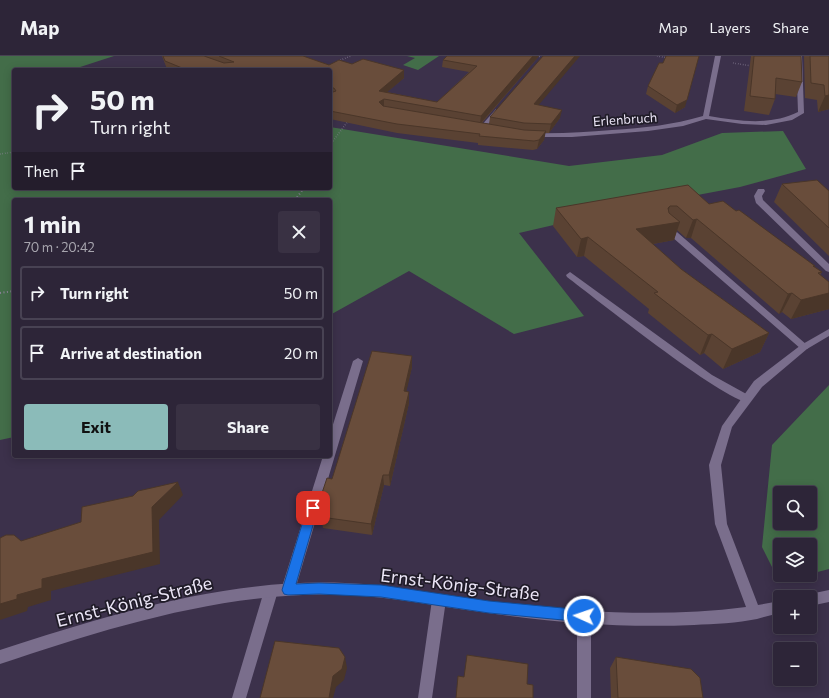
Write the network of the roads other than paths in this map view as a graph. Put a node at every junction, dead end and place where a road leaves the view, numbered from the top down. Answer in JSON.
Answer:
{"nodes":[{"id":1,"x":798,"y":56,"type":"edge"},
{"id":2,"x":717,"y":58,"type":"edge"},
{"id":3,"x":502,"y":104,"type":"edge"},
{"id":4,"x":706,"y":117,"type":"junction"},
{"id":5,"x":475,"y":126,"type":"edge"},
{"id":6,"x":523,"y":135,"type":"edge"},
{"id":7,"x":762,"y":191,"type":"dead end"},
{"id":8,"x":666,"y":228,"type":"edge"},
{"id":9,"x":829,"y":269,"type":"edge"},
{"id":10,"x":570,"y":275,"type":"dead end"},
{"id":11,"x":829,"y":332,"type":"edge"},
{"id":12,"x":804,"y":347,"type":"junction"},
{"id":13,"x":358,"y":361,"type":"dead end"},
{"id":14,"x":746,"y":399,"type":"junction"},
{"id":15,"x":332,"y":446,"type":"edge"},
{"id":16,"x":328,"y":458,"type":"edge"},
{"id":17,"x":288,"y":590,"type":"junction"},
{"id":18,"x":271,"y":591,"type":"junction"},
{"id":19,"x":829,"y":596,"type":"edge"},
{"id":20,"x":817,"y":599,"type":"edge"},
{"id":21,"x":439,"y":600,"type":"junction"},
{"id":22,"x":773,"y":609,"type":"edge"},
{"id":23,"x":755,"y":613,"type":"junction"},
{"id":24,"x":584,"y":616,"type":"junction"},
{"id":25,"x":0,"y":657,"type":"edge"},
{"id":26,"x":239,"y":698,"type":"edge"},
{"id":27,"x":425,"y":698,"type":"edge"},
{"id":28,"x":584,"y":698,"type":"edge"}],
"edges":[{"from":1,"to":4,"type":"street"},
{"from":2,"to":4,"type":"street"},
{"from":3,"to":5,"type":"street"},
{"from":4,"to":6,"type":"street","name":"Erlenbruch"},
{"from":7,"to":9,"type":"street"},
{"from":8,"to":12,"type":"street"},
{"from":10,"to":14,"type":"street"},
{"from":11,"to":12,"type":"street"},
{"from":12,"to":14,"type":"street"},
{"from":13,"to":15,"type":"street"},
{"from":14,"to":23,"type":"street"},
{"from":16,"to":17,"type":"street"},
{"from":17,"to":18,"type":"street","name":"Ernst-König-Straße"},
{"from":17,"to":21,"type":"street","name":"Ernst-König-Straße"},
{"from":18,"to":25,"type":"street","name":"Ernst-König-Straße"},
{"from":18,"to":26,"type":"street"},
{"from":19,"to":20,"type":"street"},
{"from":21,"to":24,"type":"street","name":"Ernst-König-Straße"},
{"from":21,"to":27,"type":"street"},
{"from":22,"to":23,"type":"street","name":"Ernst-König-Straße"},
{"from":23,"to":24,"type":"street","name":"Ernst-König-Straße"},
{"from":24,"to":28,"type":"street"}]}
